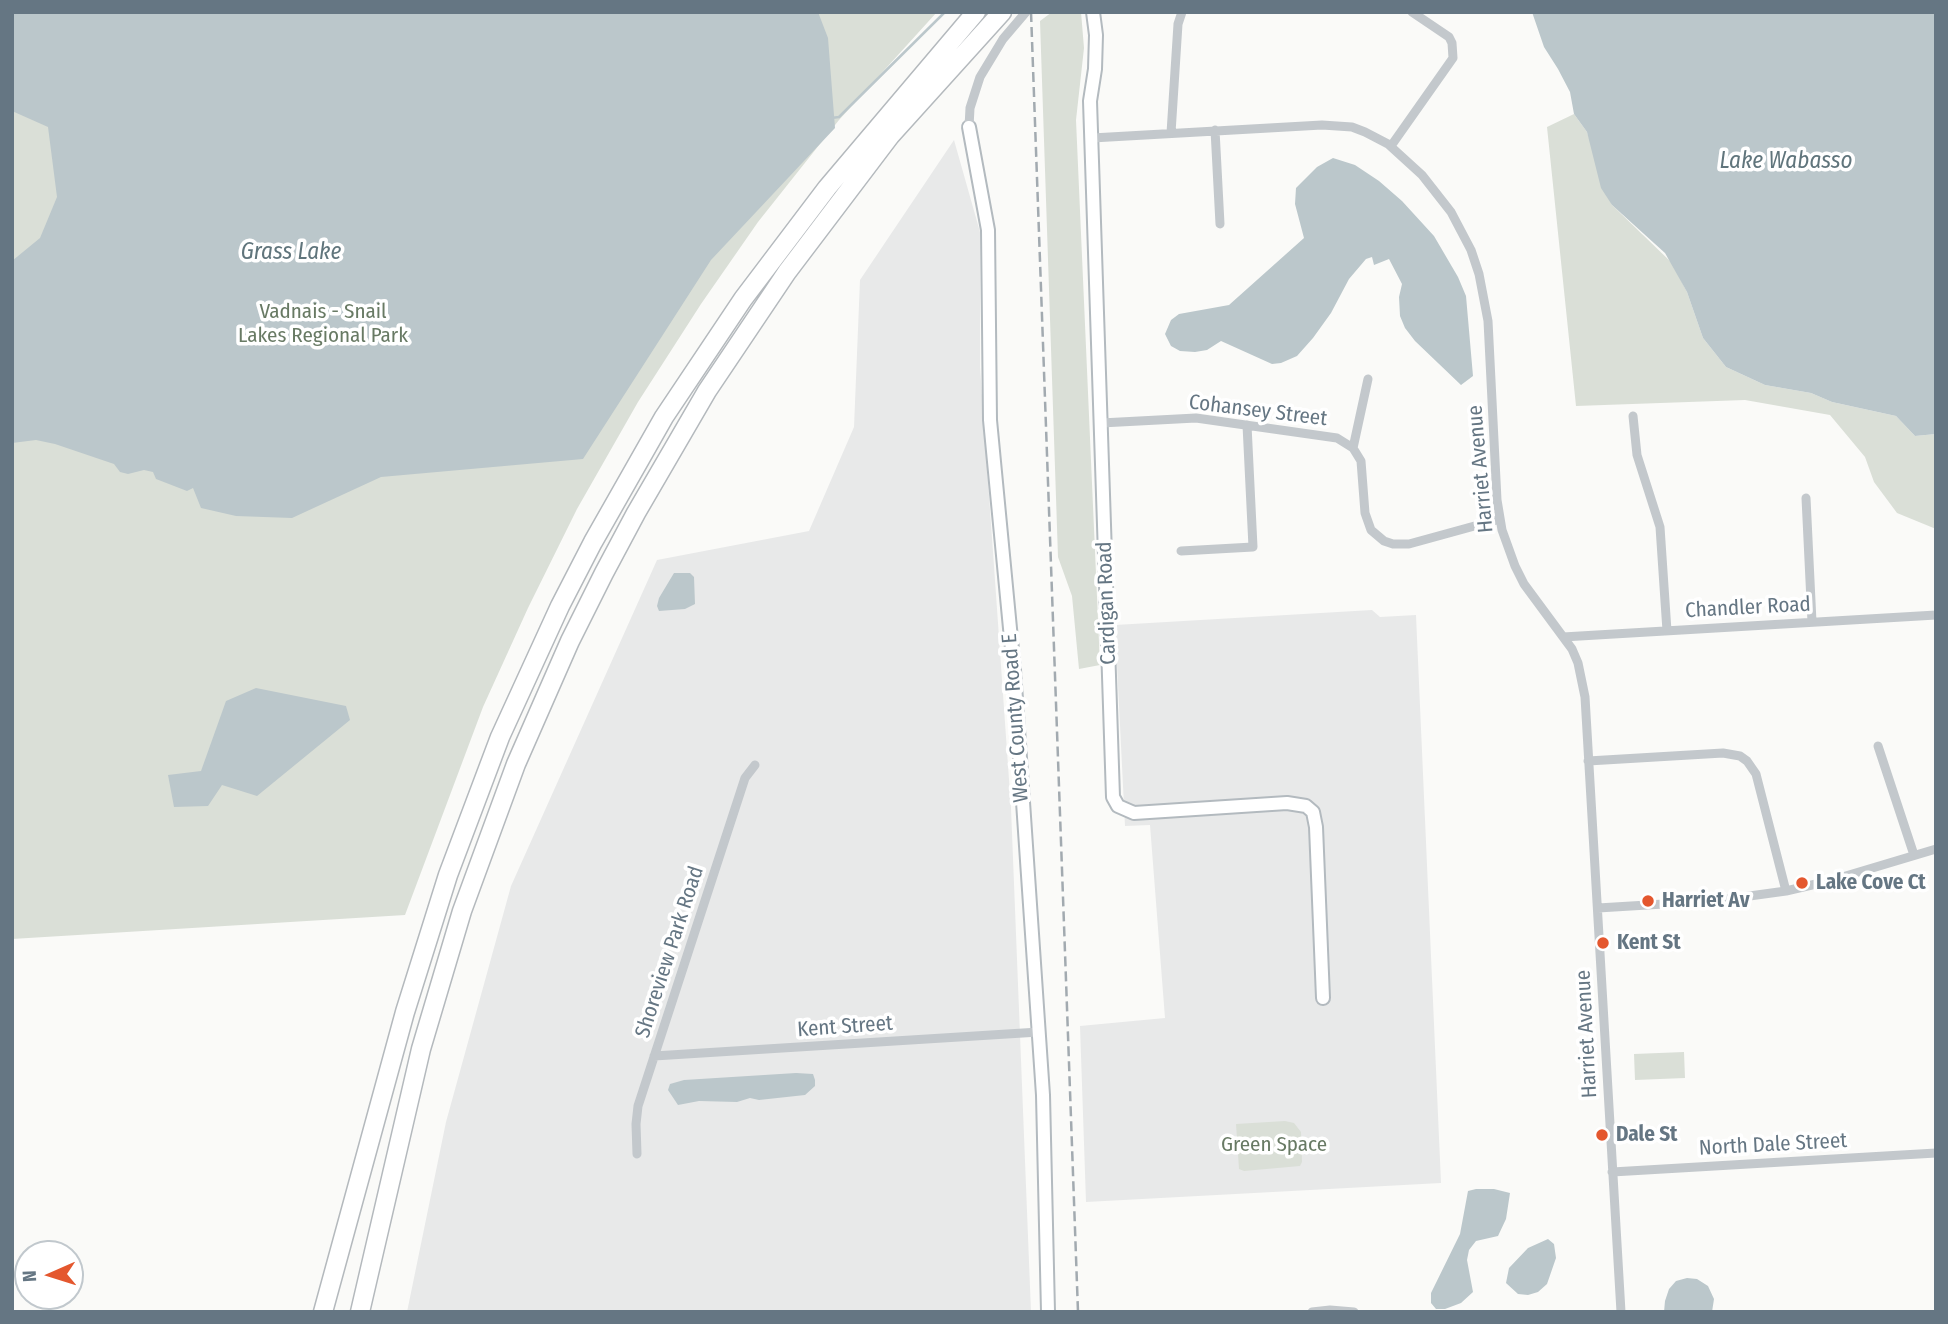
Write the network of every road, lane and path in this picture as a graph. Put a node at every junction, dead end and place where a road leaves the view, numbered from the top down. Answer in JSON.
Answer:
{"nodes":[{"id":1,"x":976,"y":12,"type":"edge"},
{"id":2,"x":1002,"y":12,"type":"edge"},
{"id":3,"x":1026,"y":12,"type":"edge"},
{"id":4,"x":1093,"y":12,"type":"edge"},
{"id":5,"x":1182,"y":12,"type":"edge"},
{"id":6,"x":1412,"y":12,"type":"edge"},
{"id":7,"x":969,"y":127,"type":"joint"},
{"id":8,"x":1215,"y":130,"type":"junction"},
{"id":9,"x":1171,"y":133,"type":"junction"},
{"id":10,"x":1092,"y":138,"type":"junction"},
{"id":11,"x":1391,"y":146,"type":"junction"},
{"id":12,"x":1220,"y":224,"type":"dead end"},
{"id":13,"x":1368,"y":379,"type":"dead end"},
{"id":14,"x":1633,"y":416,"type":"dead end"},
{"id":15,"x":1101,"y":423,"type":"junction"},
{"id":16,"x":1247,"y":425,"type":"junction"},
{"id":17,"x":1353,"y":448,"type":"junction"},
{"id":18,"x":1806,"y":498,"type":"dead end"},
{"id":19,"x":1500,"y":519,"type":"junction"},
{"id":20,"x":1181,"y":551,"type":"dead end"},
{"id":21,"x":1936,"y":615,"type":"edge"},
{"id":22,"x":1812,"y":622,"type":"junction"},
{"id":23,"x":1667,"y":631,"type":"junction"},
{"id":24,"x":1563,"y":637,"type":"junction"},
{"id":25,"x":1878,"y":746,"type":"dead end"},
{"id":26,"x":1588,"y":761,"type":"junction"},
{"id":27,"x":755,"y":765,"type":"dead end"},
{"id":28,"x":1936,"y":849,"type":"edge"},
{"id":29,"x":1914,"y":855,"type":"junction"},
{"id":30,"x":1786,"y":891,"type":"junction"},
{"id":31,"x":1598,"y":908,"type":"junction"},
{"id":32,"x":1323,"y":998,"type":"dead end"},
{"id":33,"x":1039,"y":1032,"type":"junction"},
{"id":34,"x":654,"y":1056,"type":"junction"},
{"id":35,"x":1936,"y":1153,"type":"edge"},
{"id":36,"x":637,"y":1154,"type":"dead end"},
{"id":37,"x":1612,"y":1172,"type":"junction"},
{"id":38,"x":373,"y":1262,"type":"junction"},
{"id":39,"x":321,"y":1312,"type":"edge"},
{"id":40,"x":360,"y":1312,"type":"edge"},
{"id":41,"x":367,"y":1312,"type":"edge"},
{"id":42,"x":1048,"y":1312,"type":"edge"},
{"id":43,"x":1312,"y":1312,"type":"edge"},
{"id":44,"x":1354,"y":1312,"type":"edge"},
{"id":45,"x":1621,"y":1312,"type":"edge"}],
"edges":[{"from":1,"to":39,"type":"highway"},
{"from":2,"to":38,"type":"highway"},
{"from":3,"to":7,"type":"street"},
{"from":4,"to":10,"type":"street","name":"Cardigan Road"},
{"from":5,"to":9,"type":"street"},
{"from":6,"to":11,"type":"street"},
{"from":7,"to":33,"type":"street","name":"West County Road E"},
{"from":8,"to":9,"type":"street","name":"Harriet Avenue"},
{"from":8,"to":11,"type":"street","name":"Harriet Avenue"},
{"from":8,"to":12,"type":"street"},
{"from":9,"to":10,"type":"street","name":"Harriet Avenue"},
{"from":10,"to":15,"type":"street","name":"Cardigan Road"},
{"from":11,"to":19,"type":"street","name":"Harriet Avenue"},
{"from":13,"to":17,"type":"street"},
{"from":14,"to":23,"type":"street"},
{"from":15,"to":16,"type":"street","name":"Cohansey Street"},
{"from":15,"to":32,"type":"street","name":"Cardigan Road"},
{"from":16,"to":17,"type":"street","name":"Cohansey Street"},
{"from":16,"to":20,"type":"street"},
{"from":17,"to":19,"type":"street"},
{"from":18,"to":22,"type":"street"},
{"from":19,"to":24,"type":"street","name":"Harriet Avenue"},
{"from":21,"to":22,"type":"street","name":"Chandler Road"},
{"from":22,"to":23,"type":"street","name":"Chandler Road"},
{"from":23,"to":24,"type":"street","name":"Chandler Road"},
{"from":24,"to":26,"type":"street","name":"Harriet Avenue"},
{"from":25,"to":29,"type":"street"},
{"from":26,"to":30,"type":"street"},
{"from":26,"to":31,"type":"street","name":"Harriet Avenue"},
{"from":27,"to":34,"type":"street","name":"Shoreview Park Road"},
{"from":28,"to":29,"type":"street"},
{"from":29,"to":30,"type":"street"},
{"from":30,"to":31,"type":"street"},
{"from":31,"to":37,"type":"street","name":"Harriet Avenue"},
{"from":33,"to":34,"type":"street","name":"Kent Street"},
{"from":33,"to":42,"type":"street","name":"West County Road E"},
{"from":34,"to":36,"type":"street","name":"Shoreview Park Road"},
{"from":35,"to":37,"type":"street","name":"North Dale Street"},
{"from":37,"to":45,"type":"street","name":"Harriet Avenue"},
{"from":38,"to":40,"type":"highway"},
{"from":38,"to":41,"type":"highway"},
{"from":43,"to":44,"type":"street"}]}
